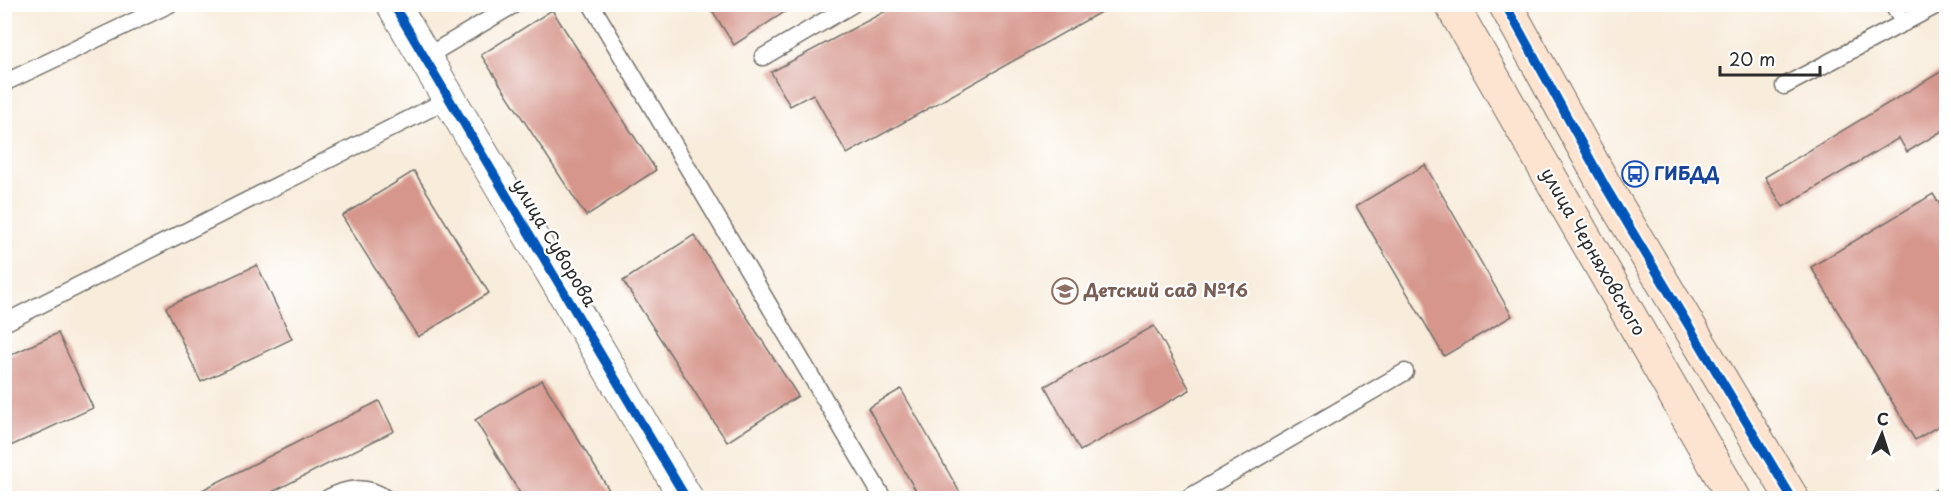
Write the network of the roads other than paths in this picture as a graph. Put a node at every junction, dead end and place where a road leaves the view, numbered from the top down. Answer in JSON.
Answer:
{"nodes":[{"id":1,"x":170,"y":4,"type":"edge"},
{"id":2,"x":393,"y":4,"type":"edge"},
{"id":3,"x":515,"y":4,"type":"edge"},
{"id":4,"x":591,"y":4,"type":"edge"},
{"id":5,"x":853,"y":4,"type":"edge"},
{"id":6,"x":1451,"y":4,"type":"edge"},
{"id":7,"x":1505,"y":4,"type":"edge"},
{"id":8,"x":1892,"y":4,"type":"edge"},
{"id":9,"x":1939,"y":4,"type":"edge"},
{"id":10,"x":1904,"y":23,"type":"junction"},
{"id":11,"x":763,"y":57,"type":"dead end"},
{"id":12,"x":424,"y":58,"type":"junction"},
{"id":13,"x":4,"y":83,"type":"edge"},
{"id":14,"x":1784,"y":86,"type":"dead end"},
{"id":15,"x":449,"y":99,"type":"junction"},
{"id":16,"x":4,"y":323,"type":"edge"},
{"id":17,"x":1405,"y":372,"type":"dead end"},
{"id":18,"x":1947,"y":494,"type":"edge"},
{"id":19,"x":328,"y":498,"type":"edge"},
{"id":20,"x":385,"y":498,"type":"edge"},
{"id":21,"x":686,"y":498,"type":"edge"},
{"id":22,"x":883,"y":498,"type":"edge"},
{"id":23,"x":1188,"y":498,"type":"edge"},
{"id":24,"x":1734,"y":498,"type":"edge"},
{"id":25,"x":1792,"y":498,"type":"edge"},
{"id":26,"x":1938,"y":498,"type":"edge"}],
"edges":[{"from":1,"to":13,"type":"lane"},
{"from":2,"to":12,"type":"street","name":"улица Суворова"},
{"from":3,"to":12,"type":"lane"},
{"from":4,"to":22,"type":"lane"},
{"from":5,"to":11,"type":"lane"},
{"from":6,"to":24,"type":"street","name":"улица Черняховского"},
{"from":7,"to":25,"type":"street"},
{"from":8,"to":10,"type":"lane"},
{"from":9,"to":10,"type":"lane"},
{"from":10,"to":14,"type":"lane"},
{"from":12,"to":15,"type":"street","name":"улица Суворова"},
{"from":15,"to":16,"type":"lane"},
{"from":15,"to":21,"type":"street","name":"улица Суворова"},
{"from":17,"to":23,"type":"lane"},
{"from":18,"to":26,"type":"lane"},
{"from":19,"to":20,"type":"lane"}]}
